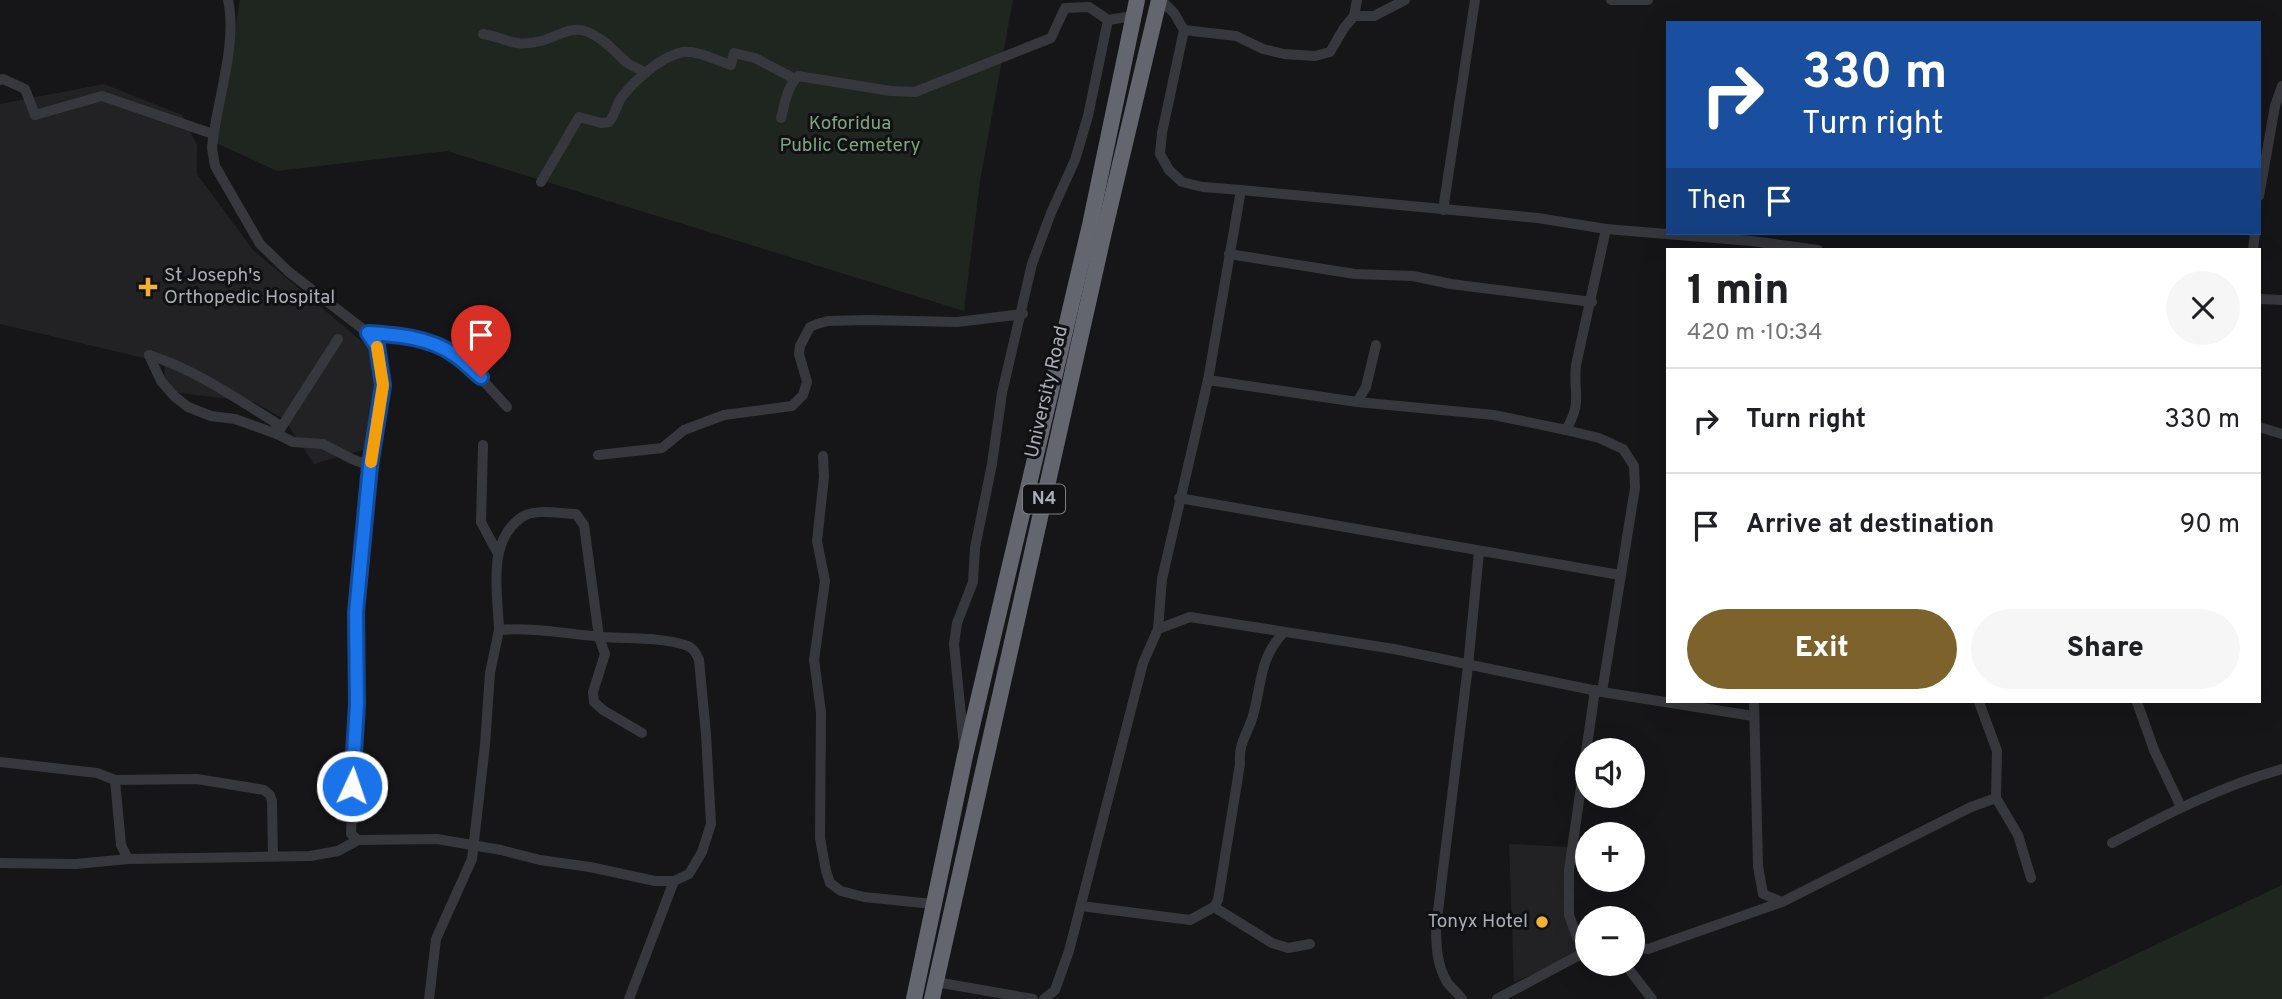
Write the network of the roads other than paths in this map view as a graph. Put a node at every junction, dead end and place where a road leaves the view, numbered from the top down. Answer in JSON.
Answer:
{"nodes":[{"id":1,"x":228,"y":0,"type":"edge"},
{"id":2,"x":1137,"y":0,"type":"edge"},
{"id":3,"x":1160,"y":0,"type":"edge"},
{"id":4,"x":1357,"y":0,"type":"edge"},
{"id":5,"x":1405,"y":0,"type":"edge"},
{"id":6,"x":1475,"y":0,"type":"edge"},
{"id":7,"x":1611,"y":0,"type":"edge"},
{"id":8,"x":1648,"y":0,"type":"edge"},
{"id":9,"x":1133,"y":16,"type":"junction"},
{"id":10,"x":1354,"y":16,"type":"junction"},
{"id":11,"x":1108,"y":20,"type":"junction"},
{"id":12,"x":1184,"y":30,"type":"junction"},
{"id":13,"x":483,"y":34,"type":"dead end"},
{"id":14,"x":645,"y":73,"type":"junction"},
{"id":15,"x":795,"y":79,"type":"junction"},
{"id":16,"x":0,"y":80,"type":"edge"},
{"id":17,"x":2282,"y":86,"type":"edge"},
{"id":18,"x":781,"y":118,"type":"dead end"},
{"id":19,"x":213,"y":134,"type":"junction"},
{"id":20,"x":541,"y":182,"type":"dead end"},
{"id":21,"x":2261,"y":185,"type":"edge"},
{"id":22,"x":1241,"y":190,"type":"junction"},
{"id":23,"x":1443,"y":210,"type":"junction"},
{"id":24,"x":1606,"y":229,"type":"junction"},
{"id":25,"x":1666,"y":232,"type":"edge"},
{"id":26,"x":1716,"y":235,"type":"edge"},
{"id":27,"x":1752,"y":237,"type":"edge"},
{"id":28,"x":1808,"y":248,"type":"edge"},
{"id":29,"x":1229,"y":254,"type":"junction"},
{"id":30,"x":2261,"y":299,"type":"edge"},
{"id":31,"x":2282,"y":300,"type":"edge"},
{"id":32,"x":1592,"y":302,"type":"junction"},
{"id":33,"x":1023,"y":314,"type":"junction"},
{"id":34,"x":368,"y":333,"type":"junction"},
{"id":35,"x":338,"y":340,"type":"dead end"},
{"id":36,"x":1376,"y":345,"type":"dead end"},
{"id":37,"x":1208,"y":380,"type":"junction"},
{"id":38,"x":1357,"y":402,"type":"junction"},
{"id":39,"x":507,"y":407,"type":"dead end"},
{"id":40,"x":2261,"y":428,"type":"edge"},
{"id":41,"x":1566,"y":430,"type":"junction"},
{"id":42,"x":277,"y":434,"type":"junction"},
{"id":43,"x":2282,"y":434,"type":"edge"},
{"id":44,"x":483,"y":445,"type":"dead end"},
{"id":45,"x":598,"y":456,"type":"dead end"},
{"id":46,"x":823,"y":456,"type":"dead end"},
{"id":47,"x":370,"y":466,"type":"junction"},
{"id":48,"x":1179,"y":498,"type":"junction"},
{"id":49,"x":497,"y":552,"type":"junction"},
{"id":50,"x":1479,"y":552,"type":"junction"},
{"id":51,"x":1620,"y":575,"type":"junction"},
{"id":52,"x":1158,"y":629,"type":"junction"},
{"id":53,"x":499,"y":630,"type":"junction"},
{"id":54,"x":1284,"y":632,"type":"junction"},
{"id":55,"x":599,"y":637,"type":"junction"},
{"id":56,"x":1468,"y":666,"type":"junction"},
{"id":57,"x":1599,"y":691,"type":"junction"},
{"id":58,"x":1666,"y":702,"type":"edge"},
{"id":59,"x":1673,"y":703,"type":"edge"},
{"id":60,"x":1754,"y":703,"type":"edge"},
{"id":61,"x":1979,"y":703,"type":"edge"},
{"id":62,"x":2137,"y":703,"type":"edge"},
{"id":63,"x":1753,"y":716,"type":"junction"},
{"id":64,"x":642,"y":733,"type":"dead end"},
{"id":65,"x":965,"y":756,"type":"junction"},
{"id":66,"x":0,"y":762,"type":"edge"},
{"id":67,"x":2282,"y":769,"type":"edge"},
{"id":68,"x":115,"y":780,"type":"junction"},
{"id":69,"x":1996,"y":798,"type":"junction"},
{"id":70,"x":2181,"y":807,"type":"junction"},
{"id":71,"x":358,"y":840,"type":"junction"},
{"id":72,"x":2112,"y":843,"type":"dead end"},
{"id":73,"x":473,"y":846,"type":"junction"},
{"id":74,"x":274,"y":856,"type":"junction"},
{"id":75,"x":128,"y":859,"type":"junction"},
{"id":76,"x":0,"y":863,"type":"edge"},
{"id":77,"x":2031,"y":878,"type":"dead end"},
{"id":78,"x":674,"y":881,"type":"junction"},
{"id":79,"x":1782,"y":902,"type":"junction"},
{"id":80,"x":933,"y":904,"type":"junction"},
{"id":81,"x":1081,"y":906,"type":"junction"},
{"id":82,"x":1214,"y":907,"type":"junction"},
{"id":83,"x":1575,"y":932,"type":"edge"},
{"id":84,"x":1310,"y":944,"type":"dead end"},
{"id":85,"x":1645,"y":949,"type":"edge"},
{"id":86,"x":1575,"y":957,"type":"edge"},
{"id":87,"x":1634,"y":976,"type":"edge"},
{"id":88,"x":936,"y":982,"type":"junction"},
{"id":89,"x":429,"y":999,"type":"edge"},
{"id":90,"x":629,"y":999,"type":"edge"},
{"id":91,"x":914,"y":999,"type":"edge"},
{"id":92,"x":932,"y":999,"type":"edge"},
{"id":93,"x":1033,"y":999,"type":"edge"},
{"id":94,"x":1044,"y":999,"type":"edge"},
{"id":95,"x":1462,"y":999,"type":"edge"},
{"id":96,"x":1497,"y":999,"type":"edge"},
{"id":97,"x":1652,"y":999,"type":"edge"}],
"edges":[{"from":1,"to":19,"type":"street"},
{"from":2,"to":9,"type":"highway","name":"University Road","number":"N4"},
{"from":3,"to":12,"type":"street"},
{"from":3,"to":88,"type":"highway","name":"University Road","number":"N4"},
{"from":4,"to":10,"type":"street"},
{"from":5,"to":10,"type":"street"},
{"from":6,"to":23,"type":"street"},
{"from":7,"to":8,"type":"street"},
{"from":9,"to":11,"type":"street"},
{"from":9,"to":65,"type":"highway","name":"University Road","number":"N4"},
{"from":10,"to":12,"type":"street"},
{"from":11,"to":15,"type":"street"},
{"from":11,"to":33,"type":"street"},
{"from":12,"to":22,"type":"street"},
{"from":13,"to":14,"type":"street"},
{"from":14,"to":15,"type":"street"},
{"from":14,"to":20,"type":"street"},
{"from":15,"to":18,"type":"street"},
{"from":16,"to":19,"type":"street"},
{"from":17,"to":21,"type":"street"},
{"from":19,"to":34,"type":"street"},
{"from":22,"to":23,"type":"street"},
{"from":22,"to":29,"type":"street"},
{"from":23,"to":24,"type":"street"},
{"from":24,"to":25,"type":"street"},
{"from":24,"to":32,"type":"street"},
{"from":26,"to":27,"type":"street"},
{"from":27,"to":28,"type":"street"},
{"from":29,"to":32,"type":"street"},
{"from":29,"to":37,"type":"street"},
{"from":30,"to":31,"type":"street"},
{"from":32,"to":41,"type":"street"},
{"from":33,"to":45,"type":"street"},
{"from":33,"to":65,"type":"street"},
{"from":34,"to":39,"type":"street"},
{"from":34,"to":47,"type":"street"},
{"from":35,"to":42,"type":"street"},
{"from":36,"to":38,"type":"street"},
{"from":37,"to":38,"type":"street"},
{"from":37,"to":48,"type":"street"},
{"from":38,"to":41,"type":"street"},
{"from":40,"to":43,"type":"street"},
{"from":41,"to":51,"type":"street"},
{"from":42,"to":42,"type":"street"},
{"from":42,"to":47,"type":"street"},
{"from":44,"to":49,"type":"street"},
{"from":46,"to":80,"type":"street"},
{"from":47,"to":71,"type":"street"},
{"from":48,"to":50,"type":"street"},
{"from":48,"to":52,"type":"street"},
{"from":49,"to":53,"type":"street"},
{"from":49,"to":55,"type":"street"},
{"from":50,"to":51,"type":"street"},
{"from":50,"to":56,"type":"street"},
{"from":51,"to":57,"type":"street"},
{"from":52,"to":54,"type":"street"},
{"from":52,"to":81,"type":"street"},
{"from":53,"to":55,"type":"street"},
{"from":53,"to":73,"type":"street"},
{"from":54,"to":56,"type":"street"},
{"from":54,"to":82,"type":"street"},
{"from":55,"to":64,"type":"street"},
{"from":55,"to":78,"type":"street"},
{"from":56,"to":57,"type":"street"},
{"from":56,"to":95,"type":"street"},
{"from":57,"to":58,"type":"street"},
{"from":57,"to":83,"type":"street"},
{"from":59,"to":63,"type":"street"},
{"from":60,"to":63,"type":"street"},
{"from":61,"to":69,"type":"street"},
{"from":62,"to":70,"type":"street"},
{"from":63,"to":79,"type":"street"},
{"from":65,"to":80,"type":"highway","name":"University Road","number":"N4"},
{"from":66,"to":68,"type":"street"},
{"from":67,"to":70,"type":"street"},
{"from":68,"to":74,"type":"street"},
{"from":68,"to":75,"type":"street"},
{"from":69,"to":77,"type":"street"},
{"from":69,"to":79,"type":"street"},
{"from":70,"to":72,"type":"street"},
{"from":71,"to":73,"type":"street"},
{"from":71,"to":74,"type":"street"},
{"from":73,"to":78,"type":"street"},
{"from":73,"to":89,"type":"street"},
{"from":74,"to":75,"type":"street"},
{"from":75,"to":76,"type":"street"},
{"from":78,"to":90,"type":"street"},
{"from":79,"to":85,"type":"street"},
{"from":80,"to":91,"type":"highway","name":"University Road","number":"N4"},
{"from":81,"to":82,"type":"street"},
{"from":81,"to":94,"type":"street"},
{"from":82,"to":84,"type":"street"},
{"from":86,"to":96,"type":"street"},
{"from":87,"to":97,"type":"street"},
{"from":88,"to":92,"type":"highway","name":"University Road","number":"N4"},
{"from":88,"to":93,"type":"street"}]}
